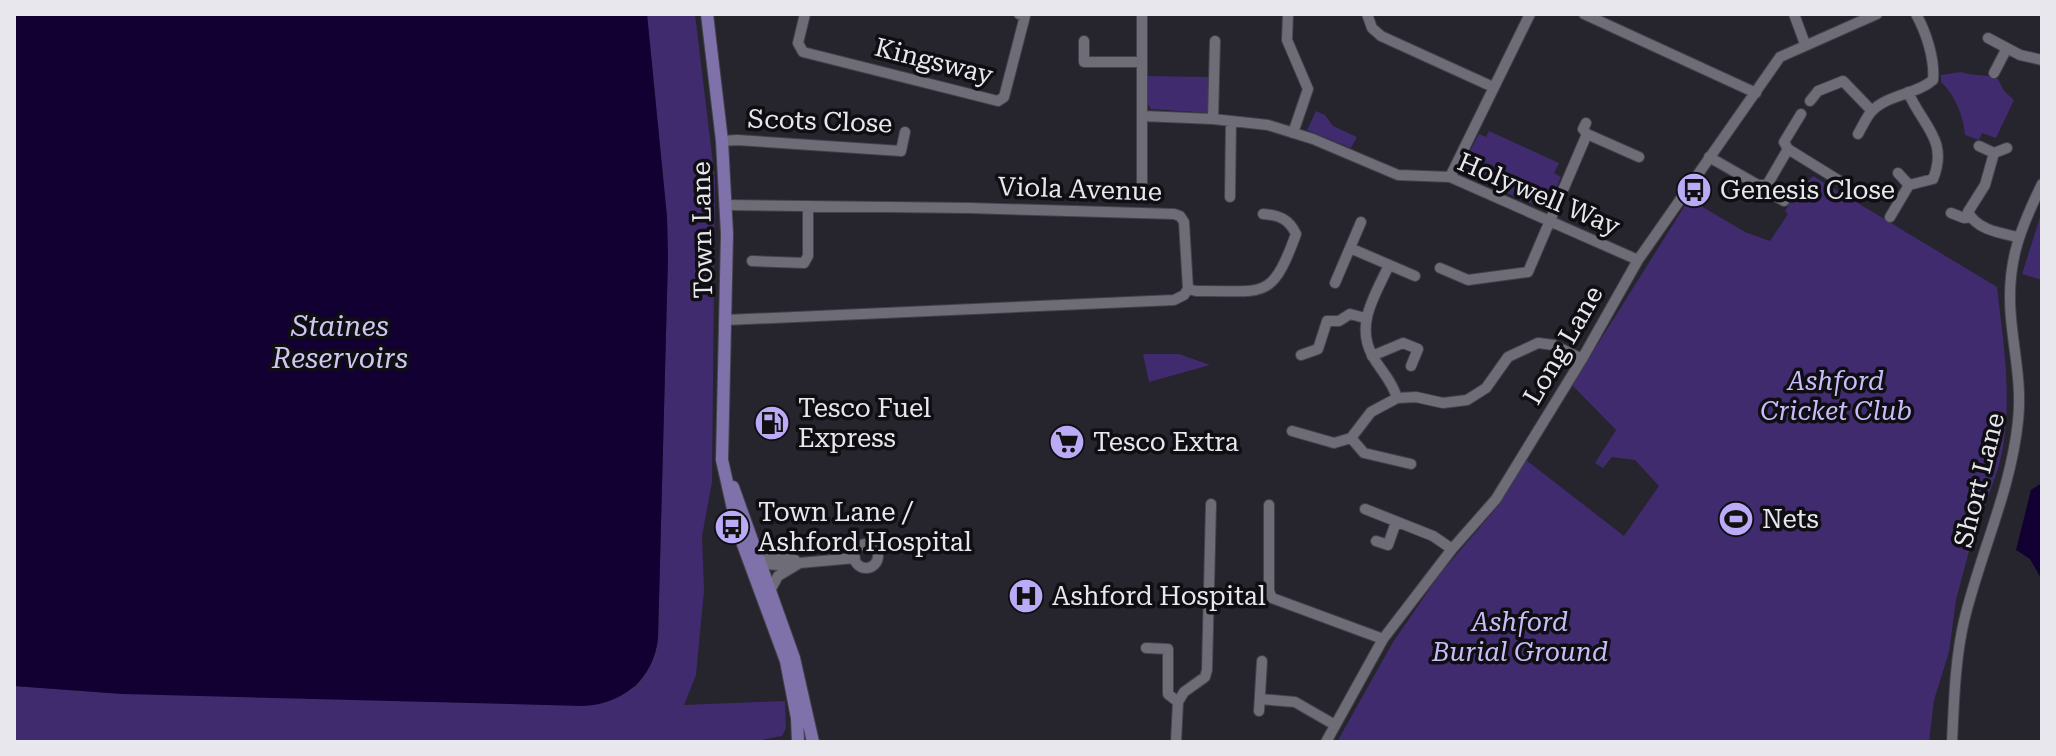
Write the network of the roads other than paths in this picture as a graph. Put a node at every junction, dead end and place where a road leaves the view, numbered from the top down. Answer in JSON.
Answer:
{"nodes":[{"id":1,"x":707,"y":14,"type":"edge"},
{"id":2,"x":805,"y":14,"type":"edge"},
{"id":3,"x":1142,"y":14,"type":"edge"},
{"id":4,"x":1288,"y":14,"type":"edge"},
{"id":5,"x":1367,"y":14,"type":"edge"},
{"id":6,"x":1530,"y":14,"type":"edge"},
{"id":7,"x":1584,"y":14,"type":"edge"},
{"id":8,"x":1794,"y":14,"type":"edge"},
{"id":9,"x":1877,"y":14,"type":"edge"},
{"id":10,"x":1916,"y":14,"type":"edge"},
{"id":11,"x":1027,"y":15,"type":"edge"},
{"id":12,"x":1988,"y":38,"type":"dead end"},
{"id":13,"x":1084,"y":41,"type":"dead end"},
{"id":14,"x":1215,"y":41,"type":"dead end"},
{"id":15,"x":1805,"y":44,"type":"junction"},
{"id":16,"x":2007,"y":48,"type":"junction"},
{"id":17,"x":2042,"y":60,"type":"edge"},
{"id":18,"x":1142,"y":62,"type":"junction"},
{"id":19,"x":1846,"y":69,"type":"dead end"},
{"id":20,"x":1994,"y":73,"type":"dead end"},
{"id":21,"x":1843,"y":81,"type":"junction"},
{"id":22,"x":1493,"y":87,"type":"junction"},
{"id":23,"x":1908,"y":92,"type":"junction"},
{"id":24,"x":1756,"y":93,"type":"junction"},
{"id":25,"x":1810,"y":101,"type":"dead end"},
{"id":26,"x":1872,"y":111,"type":"junction"},
{"id":27,"x":1801,"y":114,"type":"dead end"},
{"id":28,"x":1142,"y":116,"type":"junction"},
{"id":29,"x":1213,"y":119,"type":"junction"},
{"id":30,"x":1231,"y":121,"type":"junction"},
{"id":31,"x":905,"y":132,"type":"dead end"},
{"id":32,"x":1293,"y":133,"type":"junction"},
{"id":33,"x":1858,"y":134,"type":"dead end"},
{"id":34,"x":722,"y":141,"type":"junction"},
{"id":35,"x":1979,"y":146,"type":"dead end"},
{"id":36,"x":2007,"y":148,"type":"dead end"},
{"id":37,"x":1788,"y":149,"type":"junction"},
{"id":38,"x":1994,"y":153,"type":"junction"},
{"id":39,"x":1639,"y":157,"type":"dead end"},
{"id":40,"x":1709,"y":157,"type":"junction"},
{"id":41,"x":1898,"y":173,"type":"dead end"},
{"id":42,"x":1450,"y":177,"type":"junction"},
{"id":43,"x":1843,"y":183,"type":"dead end"},
{"id":44,"x":2042,"y":184,"type":"edge"},
{"id":45,"x":1767,"y":185,"type":"junction"},
{"id":46,"x":1909,"y":185,"type":"junction"},
{"id":47,"x":1230,"y":197,"type":"dead end"},
{"id":48,"x":1142,"y":198,"type":"dead end"},
{"id":49,"x":1784,"y":201,"type":"dead end"},
{"id":50,"x":726,"y":205,"type":"junction"},
{"id":51,"x":808,"y":206,"type":"junction"},
{"id":52,"x":1951,"y":213,"type":"dead end"},
{"id":53,"x":1263,"y":214,"type":"dead end"},
{"id":54,"x":1890,"y":217,"type":"dead end"},
{"id":55,"x":1970,"y":217,"type":"junction"},
{"id":56,"x":1548,"y":220,"type":"junction"},
{"id":57,"x":1361,"y":222,"type":"dead end"},
{"id":58,"x":2018,"y":237,"type":"junction"},
{"id":59,"x":1350,"y":248,"type":"junction"},
{"id":60,"x":1638,"y":260,"type":"junction"},
{"id":61,"x":752,"y":261,"type":"dead end"},
{"id":62,"x":1389,"y":265,"type":"junction"},
{"id":63,"x":1440,"y":268,"type":"dead end"},
{"id":64,"x":1415,"y":276,"type":"dead end"},
{"id":65,"x":1335,"y":283,"type":"dead end"},
{"id":66,"x":1188,"y":289,"type":"junction"},
{"id":67,"x":1365,"y":318,"type":"junction"},
{"id":68,"x":726,"y":320,"type":"junction"},
{"id":69,"x":1418,"y":349,"type":"junction"},
{"id":70,"x":1301,"y":355,"type":"dead end"},
{"id":71,"x":1431,"y":355,"type":"dead end"},
{"id":72,"x":1372,"y":356,"type":"junction"},
{"id":73,"x":1582,"y":359,"type":"junction"},
{"id":74,"x":1411,"y":366,"type":"dead end"},
{"id":75,"x":1397,"y":398,"type":"junction"},
{"id":76,"x":1292,"y":431,"type":"dead end"},
{"id":77,"x":1351,"y":438,"type":"junction"},
{"id":78,"x":1411,"y":464,"type":"dead end"},
{"id":79,"x":1211,"y":504,"type":"dead end"},
{"id":80,"x":1269,"y":505,"type":"dead end"},
{"id":81,"x":1365,"y":509,"type":"dead end"},
{"id":82,"x":1396,"y":522,"type":"junction"},
{"id":83,"x":1376,"y":541,"type":"dead end"},
{"id":84,"x":1452,"y":549,"type":"junction"},
{"id":85,"x":855,"y":558,"type":"dead end"},
{"id":86,"x":757,"y":561,"type":"junction"},
{"id":87,"x":803,"y":561,"type":"junction"},
{"id":88,"x":771,"y":589,"type":"junction"},
{"id":89,"x":1383,"y":639,"type":"junction"},
{"id":90,"x":1146,"y":648,"type":"dead end"},
{"id":91,"x":1262,"y":661,"type":"dead end"},
{"id":92,"x":1260,"y":699,"type":"junction"},
{"id":93,"x":1178,"y":702,"type":"junction"},
{"id":94,"x":1259,"y":711,"type":"dead end"},
{"id":95,"x":1335,"y":725,"type":"junction"},
{"id":96,"x":798,"y":742,"type":"edge"},
{"id":97,"x":813,"y":742,"type":"edge"},
{"id":98,"x":1176,"y":742,"type":"edge"},
{"id":99,"x":1326,"y":742,"type":"edge"},
{"id":100,"x":1952,"y":742,"type":"edge"}],
"edges":[{"from":1,"to":34,"type":"main road","name":"Town Lane"},
{"from":2,"to":11,"type":"street","name":"Kingsway"},
{"from":3,"to":18,"type":"street"},
{"from":4,"to":32,"type":"street"},
{"from":5,"to":22,"type":"street"},
{"from":6,"to":22,"type":"street"},
{"from":7,"to":24,"type":"street"},
{"from":8,"to":15,"type":"street"},
{"from":9,"to":15,"type":"street","name":"Long Lane"},
{"from":10,"to":23,"type":"street"},
{"from":12,"to":16,"type":"street"},
{"from":13,"to":18,"type":"street"},
{"from":14,"to":29,"type":"street"},
{"from":15,"to":24,"type":"street","name":"Long Lane"},
{"from":16,"to":17,"type":"street"},
{"from":16,"to":20,"type":"street"},
{"from":18,"to":28,"type":"street"},
{"from":19,"to":21,"type":"street"},
{"from":21,"to":25,"type":"street"},
{"from":21,"to":26,"type":"street"},
{"from":22,"to":42,"type":"street"},
{"from":23,"to":26,"type":"street"},
{"from":23,"to":46,"type":"street"},
{"from":24,"to":40,"type":"street","name":"Long Lane"},
{"from":26,"to":33,"type":"street"},
{"from":27,"to":37,"type":"street"},
{"from":28,"to":29,"type":"street","name":"Holywell Way"},
{"from":28,"to":48,"type":"street"},
{"from":29,"to":30,"type":"street","name":"Holywell Way"},
{"from":30,"to":32,"type":"street","name":"Holywell Way"},
{"from":30,"to":47,"type":"street"},
{"from":31,"to":34,"type":"street","name":"Scots Close"},
{"from":32,"to":42,"type":"street","name":"Holywell Way"},
{"from":34,"to":50,"type":"main road","name":"Town Lane"},
{"from":35,"to":38,"type":"street"},
{"from":36,"to":38,"type":"street"},
{"from":37,"to":43,"type":"street"},
{"from":37,"to":45,"type":"street"},
{"from":38,"to":55,"type":"street"},
{"from":39,"to":56,"type":"street"},
{"from":40,"to":45,"type":"street"},
{"from":40,"to":60,"type":"street","name":"Long Lane"},
{"from":41,"to":46,"type":"street"},
{"from":42,"to":56,"type":"street","name":"Holywell Way"},
{"from":44,"to":58,"type":"street","name":"Short Lane"},
{"from":45,"to":49,"type":"street"},
{"from":46,"to":54,"type":"street"},
{"from":50,"to":51,"type":"street","name":"Viola Avenue"},
{"from":50,"to":68,"type":"main road","name":"Town Lane"},
{"from":51,"to":61,"type":"street"},
{"from":51,"to":66,"type":"street","name":"Viola Avenue"},
{"from":52,"to":55,"type":"street"},
{"from":53,"to":66,"type":"street"},
{"from":55,"to":58,"type":"street"},
{"from":56,"to":60,"type":"street","name":"Holywell Way"},
{"from":56,"to":63,"type":"street"},
{"from":57,"to":59,"type":"street"},
{"from":58,"to":100,"type":"street","name":"Short Lane"},
{"from":59,"to":62,"type":"street"},
{"from":59,"to":65,"type":"street"},
{"from":60,"to":73,"type":"street","name":"Long Lane"},
{"from":62,"to":64,"type":"street"},
{"from":62,"to":67,"type":"street"},
{"from":66,"to":68,"type":"street"},
{"from":67,"to":70,"type":"street"},
{"from":67,"to":72,"type":"street"},
{"from":68,"to":86,"type":"main road","name":"Town Lane"},
{"from":69,"to":71,"type":"street"},
{"from":69,"to":72,"type":"street"},
{"from":69,"to":74,"type":"street"},
{"from":72,"to":75,"type":"street"},
{"from":73,"to":75,"type":"street"},
{"from":73,"to":84,"type":"street","name":"Long Lane"},
{"from":75,"to":77,"type":"street"},
{"from":76,"to":77,"type":"street"},
{"from":77,"to":78,"type":"street"},
{"from":79,"to":93,"type":"street"},
{"from":80,"to":89,"type":"street"},
{"from":81,"to":82,"type":"street"},
{"from":82,"to":83,"type":"street"},
{"from":82,"to":84,"type":"street"},
{"from":84,"to":89,"type":"street","name":"Long Lane"},
{"from":85,"to":87,"type":"street"},
{"from":86,"to":87,"type":"street"},
{"from":86,"to":88,"type":"main road","name":"Town Lane"},
{"from":86,"to":96,"type":"main road","name":"Town Lane"},
{"from":87,"to":88,"type":"street"},
{"from":88,"to":97,"type":"main road","name":"Town Lane"},
{"from":89,"to":95,"type":"street","name":"Long Lane"},
{"from":90,"to":93,"type":"street"},
{"from":91,"to":92,"type":"street"},
{"from":92,"to":94,"type":"street"},
{"from":92,"to":95,"type":"street"},
{"from":93,"to":98,"type":"street"},
{"from":95,"to":99,"type":"street","name":"Long Lane"}]}
